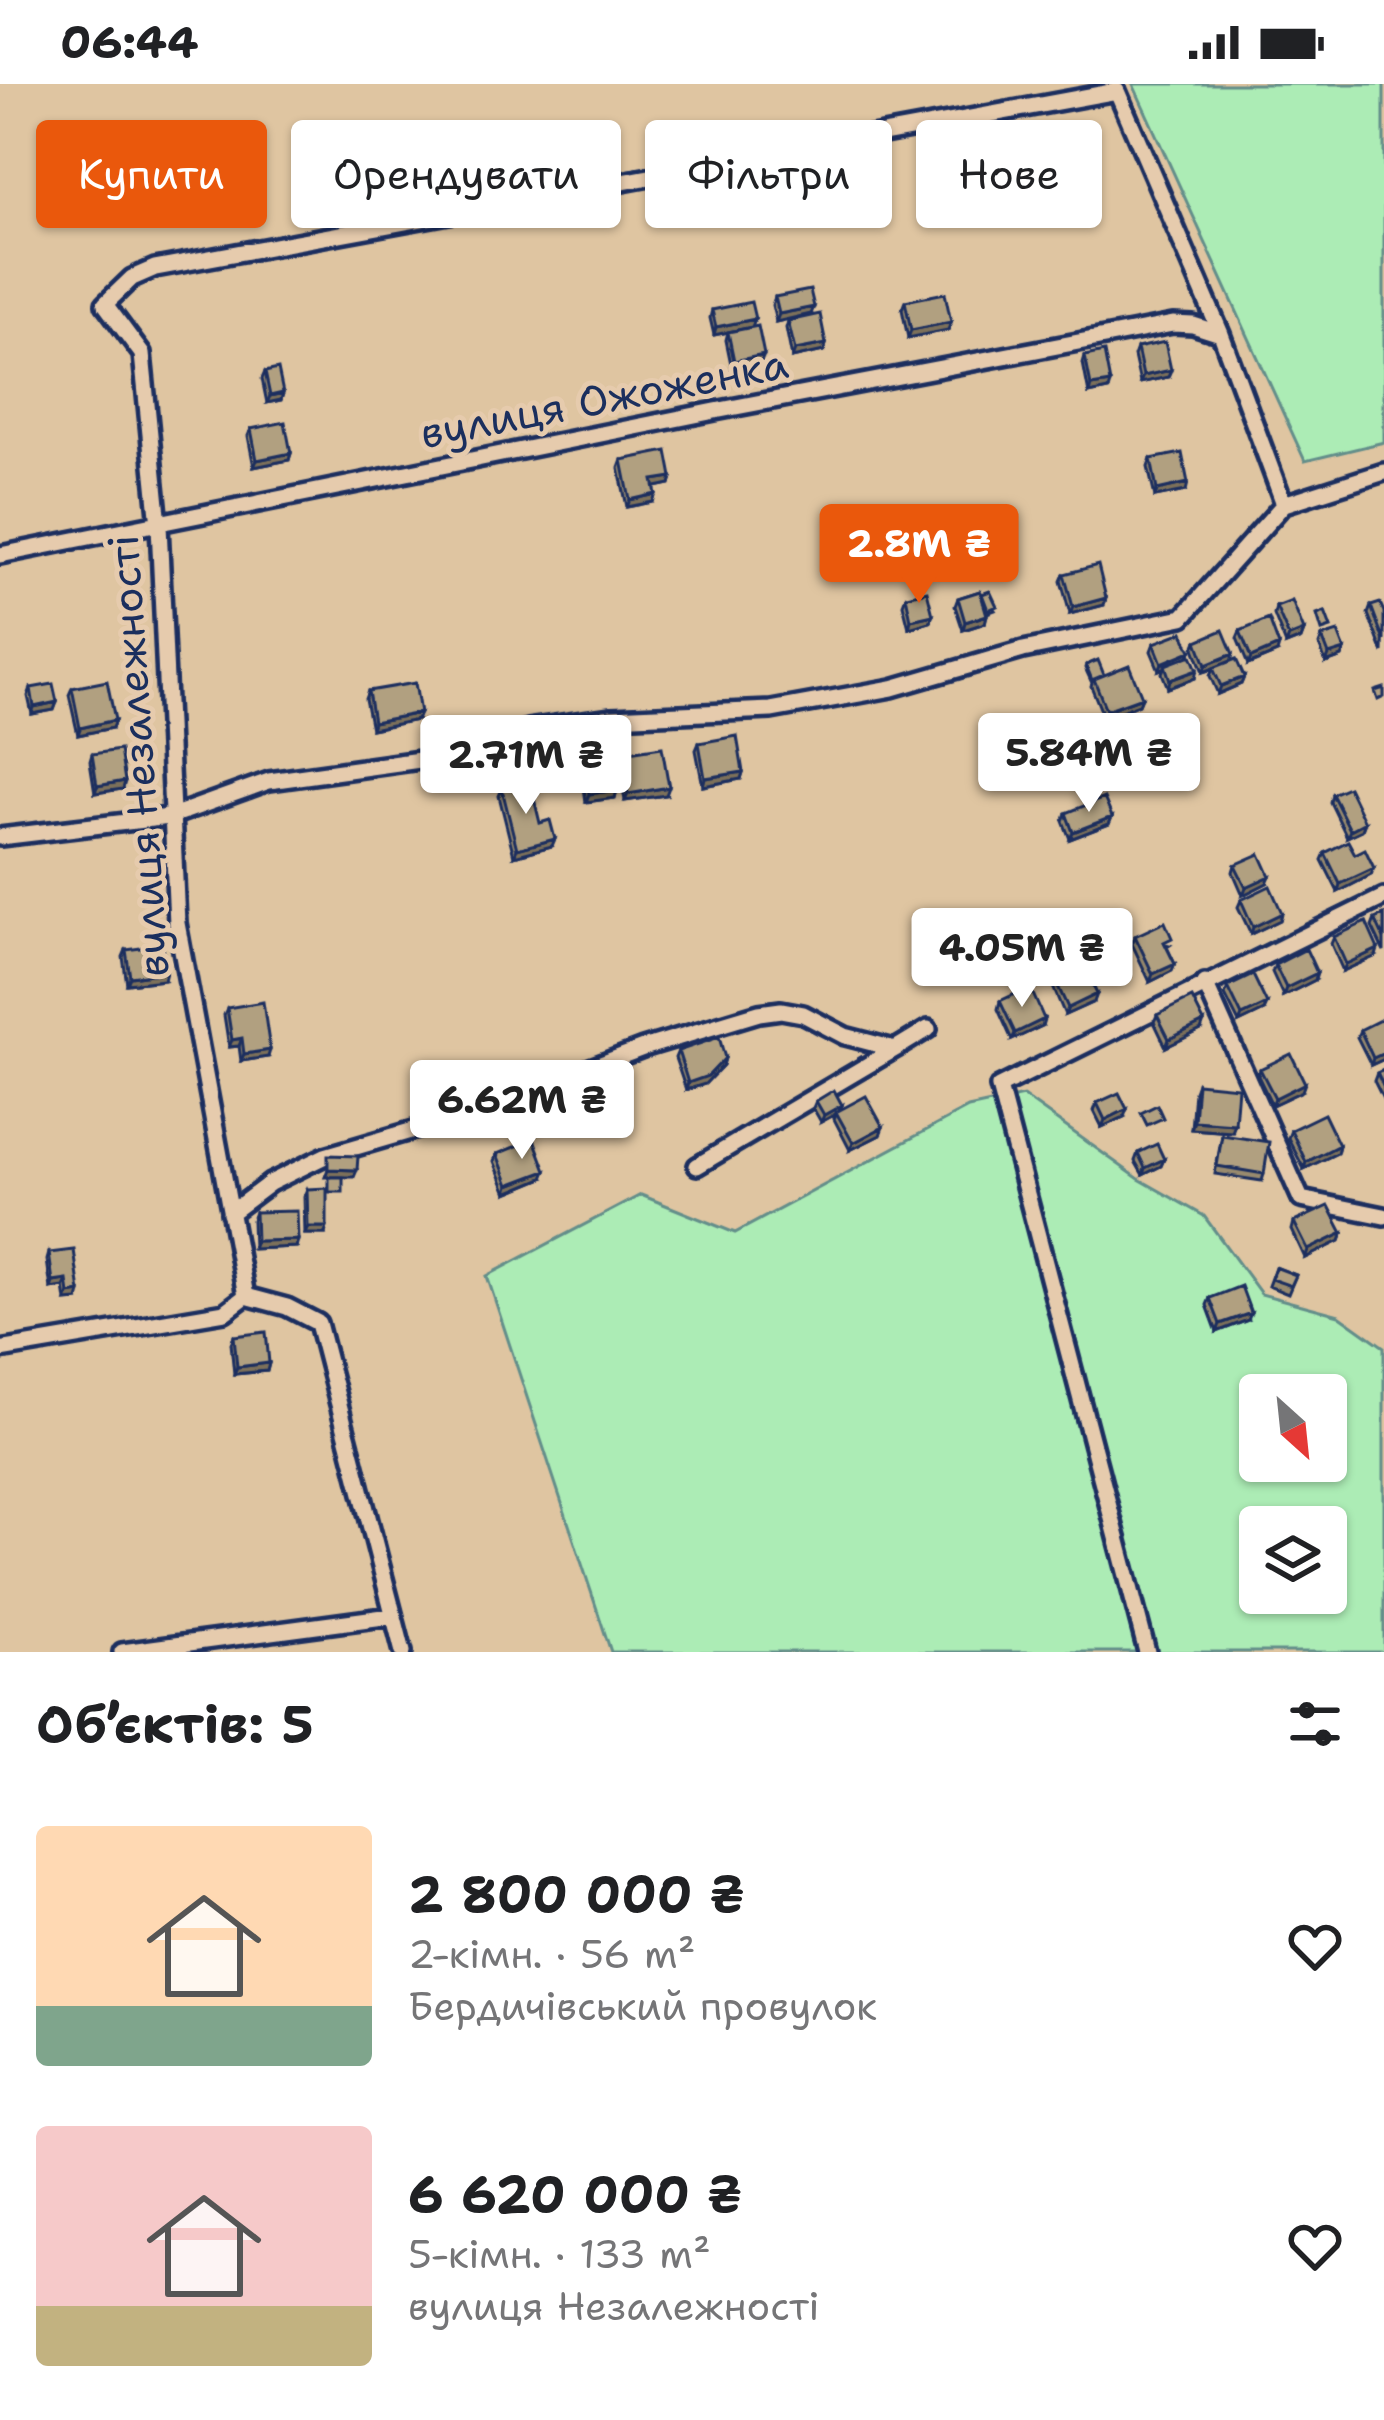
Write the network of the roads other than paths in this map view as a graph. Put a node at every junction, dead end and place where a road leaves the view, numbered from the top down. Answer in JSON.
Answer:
{"nodes":[{"id":1,"x":1221,"y":334,"type":"junction"},
{"id":2,"x":1384,"y":472,"type":"edge"},
{"id":3,"x":1284,"y":504,"type":"junction"},
{"id":4,"x":160,"y":525,"type":"junction"},
{"id":5,"x":0,"y":555,"type":"edge"},
{"id":6,"x":170,"y":817,"type":"junction"},
{"id":7,"x":0,"y":837,"type":"edge"},
{"id":8,"x":1384,"y":897,"type":"edge"},
{"id":9,"x":1204,"y":983,"type":"junction"},
{"id":10,"x":928,"y":1029,"type":"dead end"},
{"id":11,"x":895,"y":1048,"type":"junction"},
{"id":12,"x":697,"y":1166,"type":"dead end"},
{"id":13,"x":230,"y":1213,"type":"junction"},
{"id":14,"x":1384,"y":1216,"type":"edge"},
{"id":15,"x":246,"y":1296,"type":"junction"},
{"id":16,"x":0,"y":1350,"type":"edge"},
{"id":17,"x":392,"y":1616,"type":"junction"},
{"id":18,"x":122,"y":1652,"type":"edge"},
{"id":19,"x":403,"y":1652,"type":"edge"},
{"id":20,"x":1147,"y":1652,"type":"edge"}],
"edges":[{"from":1,"to":3,"type":"street"},
{"from":1,"to":4,"type":"street","name":"вулиця Ожоженка"},
{"from":1,"to":4,"type":"street","name":"вулиця Незалежності"},
{"from":2,"to":3,"type":"street"},
{"from":3,"to":6,"type":"street"},
{"from":4,"to":5,"type":"street","name":"вулиця Ожоженка"},
{"from":4,"to":6,"type":"street","name":"вулиця Незалежності"},
{"from":6,"to":7,"type":"street"},
{"from":6,"to":13,"type":"street","name":"вулиця Незалежності"},
{"from":8,"to":9,"type":"street"},
{"from":9,"to":14,"type":"street"},
{"from":9,"to":20,"type":"street"},
{"from":10,"to":11,"type":"street"},
{"from":11,"to":12,"type":"street"},
{"from":11,"to":13,"type":"street"},
{"from":13,"to":15,"type":"street","name":"вулиця Незалежності"},
{"from":15,"to":16,"type":"street"},
{"from":15,"to":17,"type":"street"},
{"from":17,"to":18,"type":"street"},
{"from":17,"to":19,"type":"street"}]}
